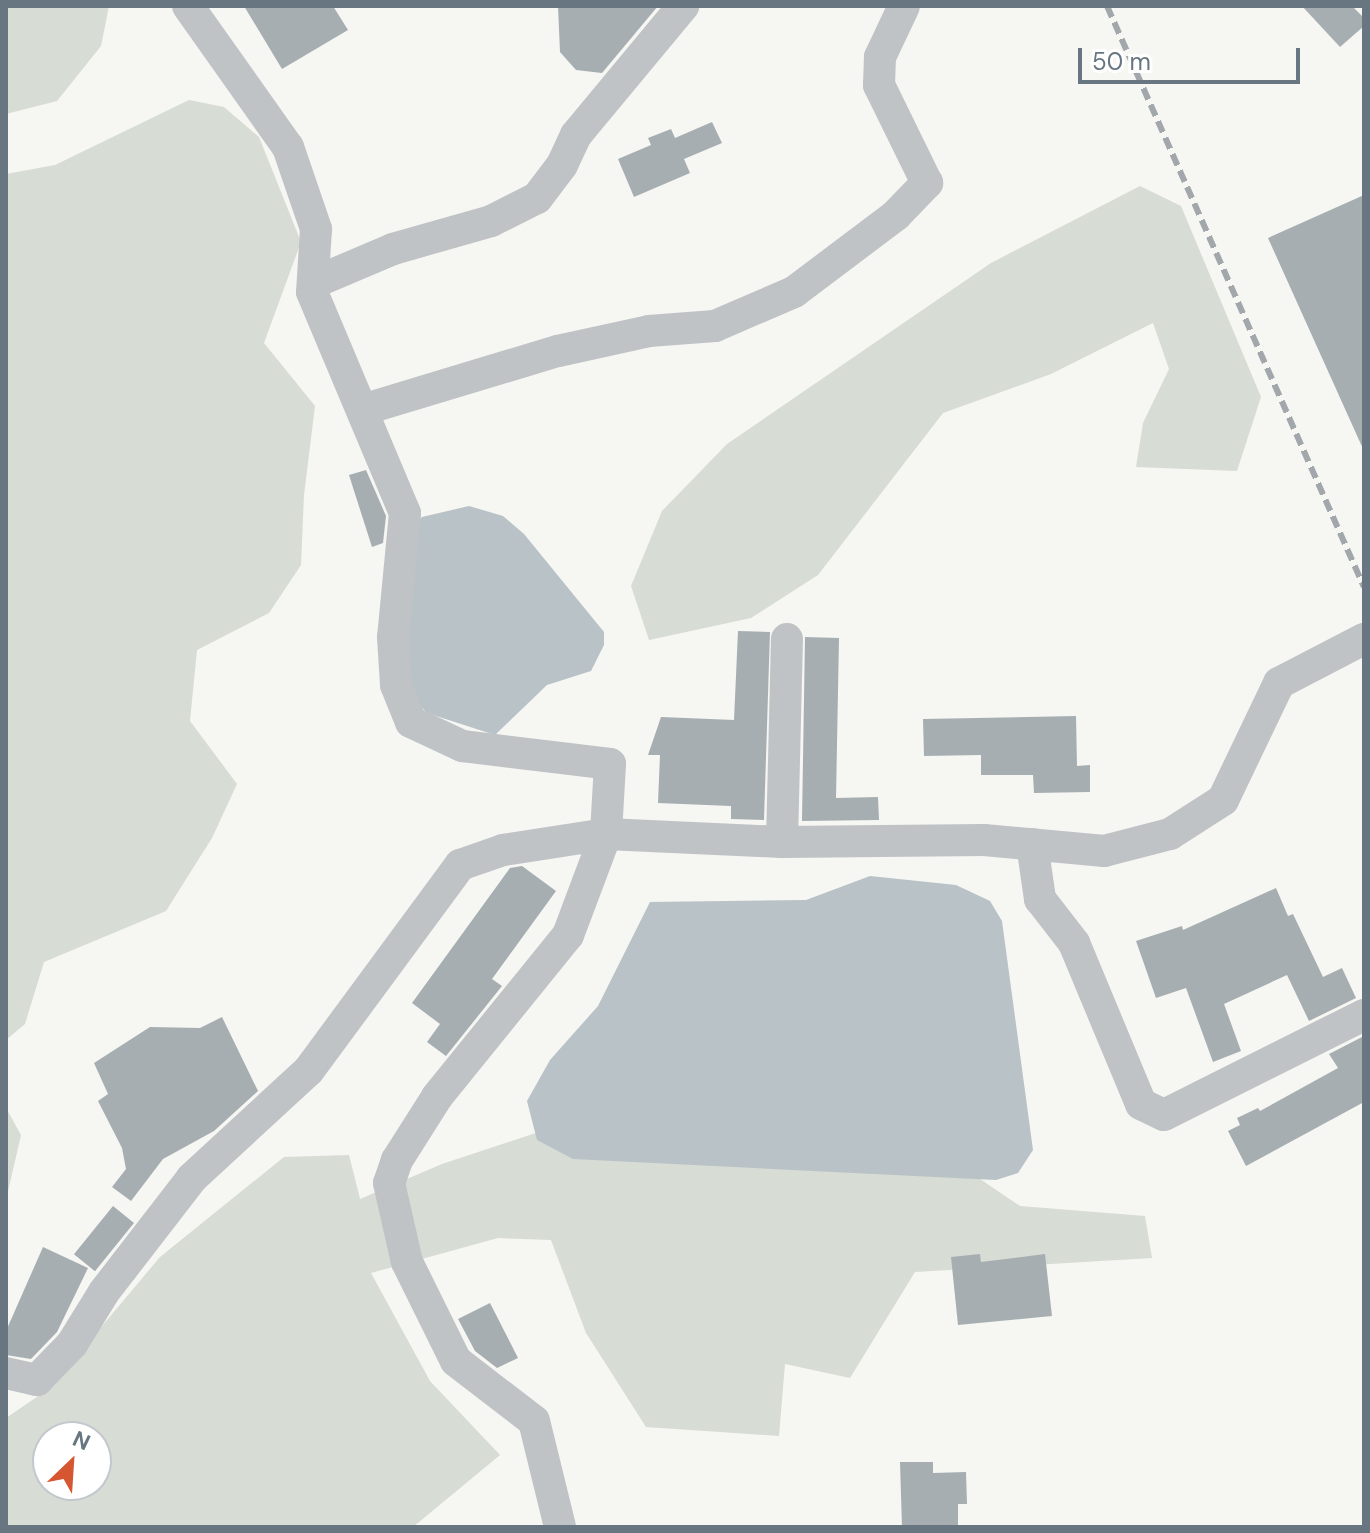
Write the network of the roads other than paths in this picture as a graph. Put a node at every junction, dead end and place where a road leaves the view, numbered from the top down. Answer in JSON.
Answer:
{"nodes":[{"id":1,"x":188,"y":6,"type":"edge"},
{"id":2,"x":683,"y":6,"type":"edge"},
{"id":3,"x":904,"y":6,"type":"edge"},
{"id":4,"x":313,"y":283,"type":"junction"},
{"id":5,"x":362,"y":410,"type":"junction"},
{"id":6,"x":787,"y":639,"type":"dead end"},
{"id":7,"x":1352,"y":645,"type":"edge"},
{"id":8,"x":606,"y":834,"type":"junction"},
{"id":9,"x":782,"y":842,"type":"junction"},
{"id":10,"x":1032,"y":844,"type":"junction"},
{"id":11,"x":1364,"y":1015,"type":"edge"},
{"id":12,"x":6,"y":1373,"type":"edge"},
{"id":13,"x":560,"y":1527,"type":"edge"}],
"edges":[{"from":1,"to":4,"type":"street"},
{"from":2,"to":4,"type":"street"},
{"from":3,"to":5,"type":"street"},
{"from":4,"to":5,"type":"street"},
{"from":5,"to":8,"type":"street"},
{"from":6,"to":9,"type":"street"},
{"from":7,"to":10,"type":"street"},
{"from":8,"to":9,"type":"street"},
{"from":8,"to":12,"type":"street"},
{"from":8,"to":13,"type":"street"},
{"from":9,"to":10,"type":"street"},
{"from":10,"to":11,"type":"street"}]}
